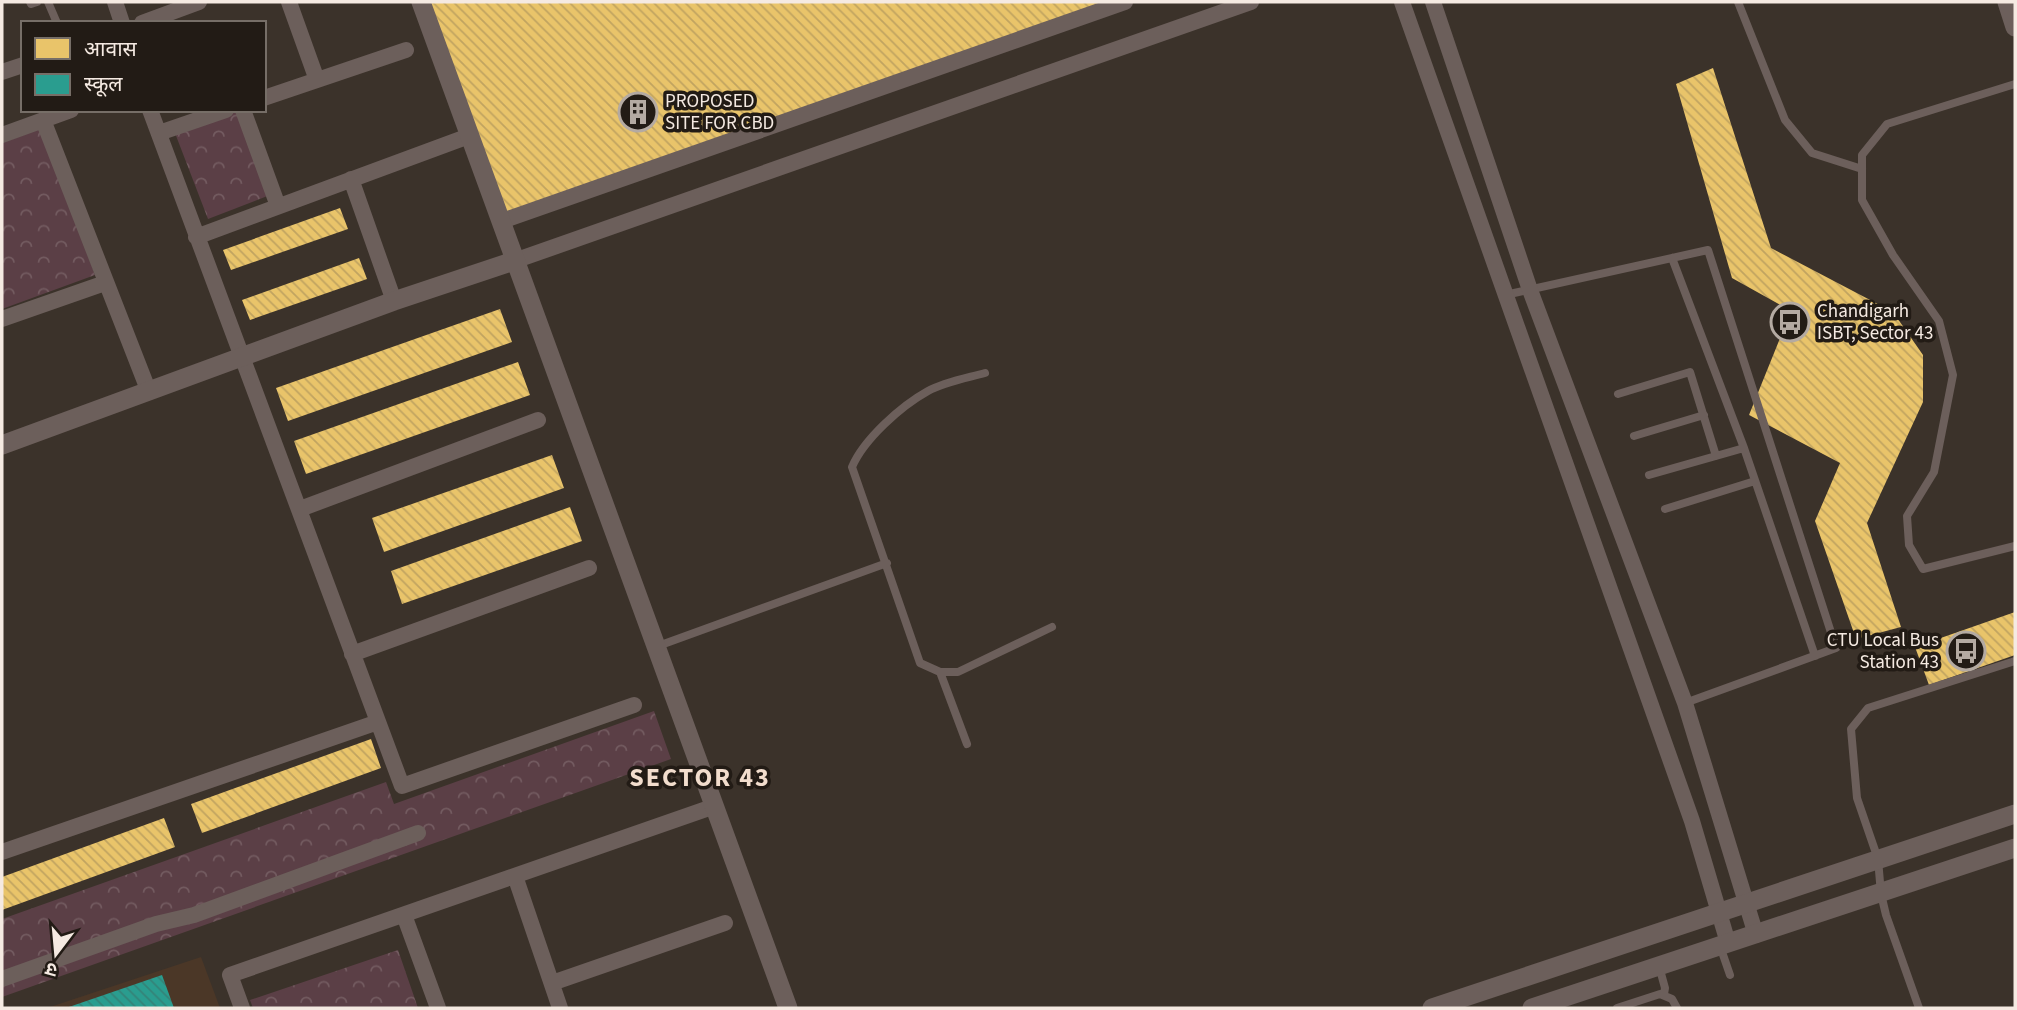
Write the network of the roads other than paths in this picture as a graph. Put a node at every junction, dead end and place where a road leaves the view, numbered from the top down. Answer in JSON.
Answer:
{"nodes":[{"id":1,"x":30,"y":2,"type":"edge"},
{"id":2,"x":37,"y":2,"type":"edge"},
{"id":3,"x":48,"y":2,"type":"edge"},
{"id":4,"x":116,"y":2,"type":"edge"},
{"id":5,"x":199,"y":2,"type":"edge"},
{"id":6,"x":289,"y":2,"type":"edge"},
{"id":7,"x":421,"y":2,"type":"edge"},
{"id":8,"x":1125,"y":2,"type":"edge"},
{"id":9,"x":1251,"y":2,"type":"edge"},
{"id":10,"x":1402,"y":2,"type":"edge"},
{"id":11,"x":1433,"y":2,"type":"edge"},
{"id":12,"x":1738,"y":2,"type":"edge"},
{"id":13,"x":2007,"y":2,"type":"edge"},
{"id":14,"x":56,"y":21,"type":"edge"},
{"id":15,"x":121,"y":21,"type":"edge"},
{"id":16,"x":147,"y":21,"type":"edge"},
{"id":17,"x":2015,"y":27,"type":"edge"},
{"id":18,"x":406,"y":50,"type":"dead end"},
{"id":19,"x":21,"y":66,"type":"edge"},
{"id":20,"x":2,"y":72,"type":"edge"},
{"id":21,"x":317,"y":80,"type":"junction"},
{"id":22,"x":2015,"y":85,"type":"edge"},
{"id":23,"x":266,"y":96,"type":"edge"},
{"id":24,"x":65,"y":112,"type":"edge"},
{"id":25,"x":151,"y":112,"type":"edge"},
{"id":26,"x":220,"y":112,"type":"edge"},
{"id":27,"x":244,"y":112,"type":"edge"},
{"id":28,"x":43,"y":120,"type":"junction"},
{"id":29,"x":159,"y":133,"type":"junction"},
{"id":30,"x":2,"y":135,"type":"edge"},
{"id":31,"x":469,"y":136,"type":"junction"},
{"id":32,"x":1862,"y":169,"type":"junction"},
{"id":33,"x":351,"y":179,"type":"junction"},
{"id":34,"x":278,"y":206,"type":"junction"},
{"id":35,"x":502,"y":221,"type":"junction"},
{"id":36,"x":196,"y":237,"type":"junction"},
{"id":37,"x":1672,"y":258,"type":"junction"},
{"id":38,"x":514,"y":261,"type":"junction"},
{"id":39,"x":105,"y":283,"type":"junction"},
{"id":40,"x":1530,"y":290,"type":"junction"},
{"id":41,"x":1505,"y":295,"type":"junction"},
{"id":42,"x":394,"y":300,"type":"junction"},
{"id":43,"x":2,"y":319,"type":"edge"},
{"id":44,"x":242,"y":358,"type":"junction"},
{"id":45,"x":985,"y":373,"type":"dead end"},
{"id":46,"x":149,"y":391,"type":"junction"},
{"id":47,"x":1618,"y":394,"type":"dead end"},
{"id":48,"x":1704,"y":415,"type":"junction"},
{"id":49,"x":538,"y":420,"type":"dead end"},
{"id":50,"x":1634,"y":436,"type":"dead end"},
{"id":51,"x":2,"y":445,"type":"edge"},
{"id":52,"x":1744,"y":448,"type":"junction"},
{"id":53,"x":1716,"y":456,"type":"junction"},
{"id":54,"x":1649,"y":475,"type":"dead end"},
{"id":55,"x":1755,"y":481,"type":"junction"},
{"id":56,"x":300,"y":509,"type":"junction"},
{"id":57,"x":1665,"y":509,"type":"dead end"},
{"id":58,"x":2015,"y":546,"type":"edge"},
{"id":59,"x":887,"y":563,"type":"junction"},
{"id":60,"x":589,"y":568,"type":"dead end"},
{"id":61,"x":1052,"y":627,"type":"dead end"},
{"id":62,"x":658,"y":646,"type":"junction"},
{"id":63,"x":352,"y":654,"type":"junction"},
{"id":64,"x":1815,"y":656,"type":"junction"},
{"id":65,"x":2015,"y":661,"type":"edge"},
{"id":66,"x":940,"y":672,"type":"junction"},
{"id":67,"x":1685,"y":703,"type":"junction"},
{"id":68,"x":634,"y":705,"type":"dead end"},
{"id":69,"x":377,"y":722,"type":"junction"},
{"id":70,"x":967,"y":744,"type":"dead end"},
{"id":71,"x":715,"y":806,"type":"junction"},
{"id":72,"x":2015,"y":814,"type":"edge"},
{"id":73,"x":418,"y":833,"type":"dead end"},
{"id":74,"x":2015,"y":848,"type":"edge"},
{"id":75,"x":2,"y":852,"type":"edge"},
{"id":76,"x":1878,"y":859,"type":"junction"},
{"id":77,"x":515,"y":876,"type":"junction"},
{"id":78,"x":1881,"y":894,"type":"junction"},
{"id":79,"x":1746,"y":903,"type":"junction"},
{"id":80,"x":1719,"y":911,"type":"junction"},
{"id":81,"x":404,"y":915,"type":"junction"},
{"id":82,"x":725,"y":923,"type":"dead end"},
{"id":83,"x":1756,"y":935,"type":"junction"},
{"id":84,"x":1724,"y":945,"type":"junction"},
{"id":85,"x":1659,"y":966,"type":"junction"},
{"id":86,"x":1730,"y":975,"type":"dead end"},
{"id":87,"x":2,"y":979,"type":"edge"},
{"id":88,"x":552,"y":983,"type":"junction"},
{"id":89,"x":1664,"y":995,"type":"junction"},
{"id":90,"x":1542,"y":1007,"type":"edge"},
{"id":91,"x":242,"y":1008,"type":"edge"},
{"id":92,"x":438,"y":1008,"type":"edge"},
{"id":93,"x":560,"y":1008,"type":"edge"},
{"id":94,"x":788,"y":1008,"type":"edge"},
{"id":95,"x":1432,"y":1008,"type":"edge"},
{"id":96,"x":1617,"y":1008,"type":"edge"},
{"id":97,"x":1677,"y":1008,"type":"edge"},
{"id":98,"x":1919,"y":1008,"type":"edge"}],
"edges":[{"from":1,"to":2,"type":"lane"},
{"from":3,"to":14,"type":"lane"},
{"from":4,"to":15,"type":"street"},
{"from":5,"to":16,"type":"street"},
{"from":6,"to":21,"type":"street"},
{"from":7,"to":31,"type":"street"},
{"from":8,"to":35,"type":"street"},
{"from":9,"to":38,"type":"street"},
{"from":10,"to":41,"type":"street"},
{"from":11,"to":40,"type":"street"},
{"from":12,"to":32,"type":"lane"},
{"from":13,"to":17,"type":"street"},
{"from":18,"to":21,"type":"street"},
{"from":19,"to":20,"type":"street"},
{"from":21,"to":23,"type":"street"},
{"from":22,"to":32,"type":"lane"},
{"from":24,"to":28,"type":"street"},
{"from":25,"to":29,"type":"street"},
{"from":26,"to":29,"type":"street"},
{"from":27,"to":34,"type":"street"},
{"from":28,"to":30,"type":"street"},
{"from":28,"to":39,"type":"street"},
{"from":29,"to":36,"type":"street"},
{"from":31,"to":33,"type":"street"},
{"from":31,"to":35,"type":"street"},
{"from":32,"to":58,"type":"lane"},
{"from":33,"to":34,"type":"street"},
{"from":33,"to":42,"type":"street"},
{"from":34,"to":36,"type":"street"},
{"from":35,"to":38,"type":"street"},
{"from":36,"to":44,"type":"street"},
{"from":37,"to":40,"type":"lane"},
{"from":37,"to":52,"type":"lane"},
{"from":37,"to":64,"type":"lane"},
{"from":38,"to":42,"type":"street"},
{"from":38,"to":62,"type":"street"},
{"from":39,"to":43,"type":"street"},
{"from":39,"to":46,"type":"street"},
{"from":40,"to":41,"type":"lane"},
{"from":40,"to":67,"type":"street"},
{"from":41,"to":80,"type":"street"},
{"from":42,"to":44,"type":"street"},
{"from":44,"to":46,"type":"street"},
{"from":44,"to":56,"type":"street"},
{"from":45,"to":59,"type":"lane"},
{"from":46,"to":51,"type":"street"},
{"from":47,"to":48,"type":"lane"},
{"from":48,"to":50,"type":"lane"},
{"from":48,"to":53,"type":"lane"},
{"from":49,"to":56,"type":"street"},
{"from":52,"to":53,"type":"lane"},
{"from":52,"to":55,"type":"lane"},
{"from":53,"to":54,"type":"lane"},
{"from":55,"to":57,"type":"lane"},
{"from":55,"to":64,"type":"lane"},
{"from":56,"to":63,"type":"street"},
{"from":59,"to":62,"type":"lane"},
{"from":59,"to":66,"type":"lane"},
{"from":60,"to":63,"type":"street"},
{"from":61,"to":66,"type":"lane"},
{"from":62,"to":71,"type":"street"},
{"from":63,"to":69,"type":"street"},
{"from":64,"to":67,"type":"lane"},
{"from":65,"to":76,"type":"lane"},
{"from":66,"to":70,"type":"lane"},
{"from":67,"to":79,"type":"street"},
{"from":68,"to":69,"type":"street"},
{"from":69,"to":75,"type":"street"},
{"from":71,"to":77,"type":"street"},
{"from":71,"to":94,"type":"street"},
{"from":72,"to":76,"type":"street"},
{"from":73,"to":87,"type":"street"},
{"from":74,"to":78,"type":"street"},
{"from":76,"to":78,"type":"lane"},
{"from":76,"to":79,"type":"street"},
{"from":77,"to":81,"type":"street"},
{"from":77,"to":88,"type":"street"},
{"from":78,"to":83,"type":"street"},
{"from":78,"to":98,"type":"lane"},
{"from":79,"to":80,"type":"street"},
{"from":79,"to":83,"type":"street"},
{"from":80,"to":84,"type":"street"},
{"from":80,"to":95,"type":"street"},
{"from":81,"to":91,"type":"street"},
{"from":81,"to":92,"type":"street"},
{"from":82,"to":88,"type":"street"},
{"from":83,"to":84,"type":"street"},
{"from":84,"to":85,"type":"street"},
{"from":84,"to":86,"type":"lane"},
{"from":85,"to":89,"type":"lane"},
{"from":85,"to":90,"type":"street"},
{"from":88,"to":93,"type":"street"},
{"from":89,"to":96,"type":"lane"},
{"from":89,"to":97,"type":"lane"}]}
